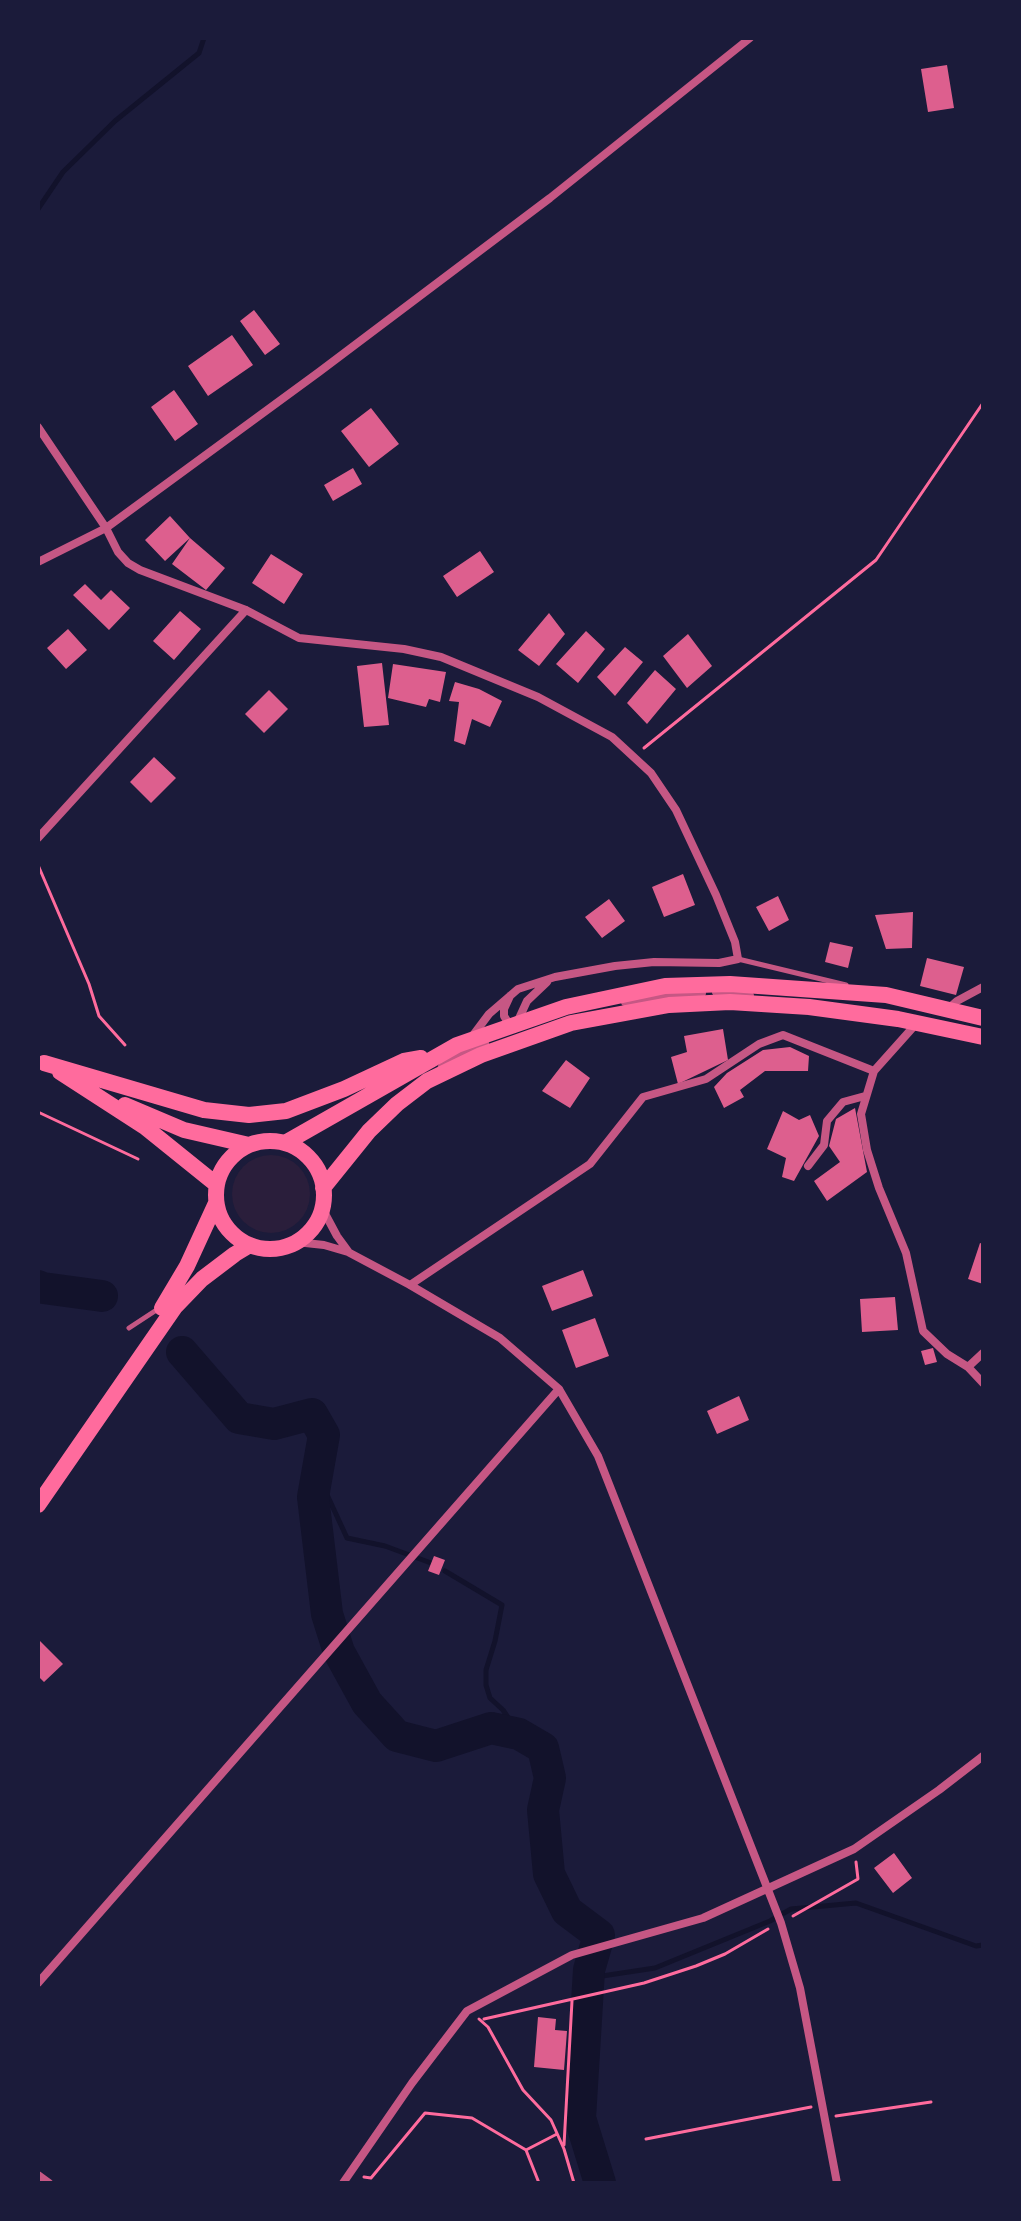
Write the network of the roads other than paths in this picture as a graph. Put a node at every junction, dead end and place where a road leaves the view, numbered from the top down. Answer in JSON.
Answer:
{"nodes":[{"id":1,"x":750,"y":38,"type":"edge"},
{"id":2,"x":38,"y":427,"type":"edge"},
{"id":3,"x":106,"y":528,"type":"junction"},
{"id":4,"x":38,"y":562,"type":"edge"},
{"id":5,"x":246,"y":610,"type":"junction"},
{"id":6,"x":38,"y":838,"type":"edge"},
{"id":7,"x":738,"y":959,"type":"junction"},
{"id":8,"x":555,"y":977,"type":"junction"},
{"id":9,"x":983,"y":987,"type":"edge"},
{"id":10,"x":510,"y":995,"type":"junction"},
{"id":11,"x":886,"y":995,"type":"junction"},
{"id":12,"x":769,"y":1004,"type":"junction"},
{"id":13,"x":948,"y":1009,"type":"junction"},
{"id":14,"x":983,"y":1018,"type":"edge"},
{"id":15,"x":917,"y":1023,"type":"junction"},
{"id":16,"x":513,"y":1026,"type":"junction"},
{"id":17,"x":983,"y":1037,"type":"edge"},
{"id":18,"x":470,"y":1040,"type":"junction"},
{"id":19,"x":438,"y":1055,"type":"junction"},
{"id":20,"x":41,"y":1061,"type":"edge"},
{"id":21,"x":874,"y":1071,"type":"junction"},
{"id":22,"x":427,"y":1081,"type":"junction"},
{"id":23,"x":88,"y":1089,"type":"junction"},
{"id":24,"x":865,"y":1096,"type":"junction"},
{"id":25,"x":285,"y":1143,"type":"junction"},
{"id":26,"x":249,"y":1145,"type":"junction"},
{"id":27,"x":808,"y":1166,"type":"dead end"},
{"id":28,"x":217,"y":1185,"type":"junction"},
{"id":29,"x":323,"y":1188,"type":"junction"},
{"id":30,"x":216,"y":1203,"type":"junction"},
{"id":31,"x":322,"y":1208,"type":"junction"},
{"id":32,"x":296,"y":1242,"type":"junction"},
{"id":33,"x":250,"y":1245,"type":"junction"},
{"id":34,"x":348,"y":1252,"type":"junction"},
{"id":35,"x":410,"y":1285,"type":"junction"},
{"id":36,"x":165,"y":1304,"type":"junction"},
{"id":37,"x":129,"y":1328,"type":"dead end"},
{"id":38,"x":983,"y":1353,"type":"edge"},
{"id":39,"x":968,"y":1367,"type":"junction"},
{"id":40,"x":983,"y":1383,"type":"edge"},
{"id":41,"x":559,"y":1389,"type":"junction"},
{"id":42,"x":38,"y":1487,"type":"edge"},
{"id":43,"x":38,"y":1505,"type":"edge"},
{"id":44,"x":983,"y":1756,"type":"edge"},
{"id":45,"x":769,"y":1888,"type":"junction"},
{"id":46,"x":38,"y":1983,"type":"edge"},
{"id":47,"x":38,"y":2175,"type":"edge"},
{"id":48,"x":346,"y":2179,"type":"edge"},
{"id":49,"x":49,"y":2183,"type":"edge"},
{"id":50,"x":837,"y":2183,"type":"edge"}],
"edges":[{"from":1,"to":3,"type":"street"},
{"from":2,"to":3,"type":"street"},
{"from":3,"to":4,"type":"street"},
{"from":3,"to":5,"type":"street"},
{"from":5,"to":6,"type":"street"},
{"from":5,"to":7,"type":"street"},
{"from":7,"to":8,"type":"street"},
{"from":7,"to":11,"type":"lane"},
{"from":8,"to":10,"type":"street"},
{"from":8,"to":16,"type":"street"},
{"from":9,"to":13,"type":"street"},
{"from":10,"to":16,"type":"street"},
{"from":10,"to":18,"type":"street"},
{"from":11,"to":13,"type":"highway"},
{"from":11,"to":16,"type":"highway"},
{"from":12,"to":15,"type":"highway"},
{"from":12,"to":16,"type":"street"},
{"from":12,"to":22,"type":"highway"},
{"from":13,"to":14,"type":"highway"},
{"from":15,"to":17,"type":"highway"},
{"from":15,"to":21,"type":"street"},
{"from":16,"to":18,"type":"highway"},
{"from":16,"to":22,"type":"street"},
{"from":18,"to":19,"type":"highway"},
{"from":19,"to":20,"type":"highway"},
{"from":19,"to":25,"type":"highway"},
{"from":20,"to":23,"type":"highway"},
{"from":21,"to":24,"type":"street"},
{"from":21,"to":35,"type":"street"},
{"from":22,"to":29,"type":"highway"},
{"from":23,"to":26,"type":"highway"},
{"from":23,"to":28,"type":"highway"},
{"from":24,"to":27,"type":"street"},
{"from":24,"to":39,"type":"street"},
{"from":25,"to":26,"type":"highway"},
{"from":25,"to":29,"type":"highway"},
{"from":26,"to":28,"type":"highway"},
{"from":28,"to":30,"type":"highway"},
{"from":29,"to":31,"type":"highway"},
{"from":30,"to":33,"type":"highway"},
{"from":30,"to":36,"type":"highway"},
{"from":31,"to":32,"type":"highway"},
{"from":31,"to":34,"type":"street"},
{"from":32,"to":33,"type":"highway"},
{"from":32,"to":34,"type":"street"},
{"from":33,"to":43,"type":"highway"},
{"from":34,"to":35,"type":"street"},
{"from":35,"to":41,"type":"street"},
{"from":36,"to":37,"type":"lane"},
{"from":36,"to":42,"type":"highway"},
{"from":38,"to":39,"type":"street"},
{"from":39,"to":40,"type":"street"},
{"from":41,"to":45,"type":"street"},
{"from":41,"to":46,"type":"street"},
{"from":44,"to":45,"type":"street"},
{"from":45,"to":48,"type":"street"},
{"from":45,"to":50,"type":"street"},
{"from":47,"to":49,"type":"street"}]}
